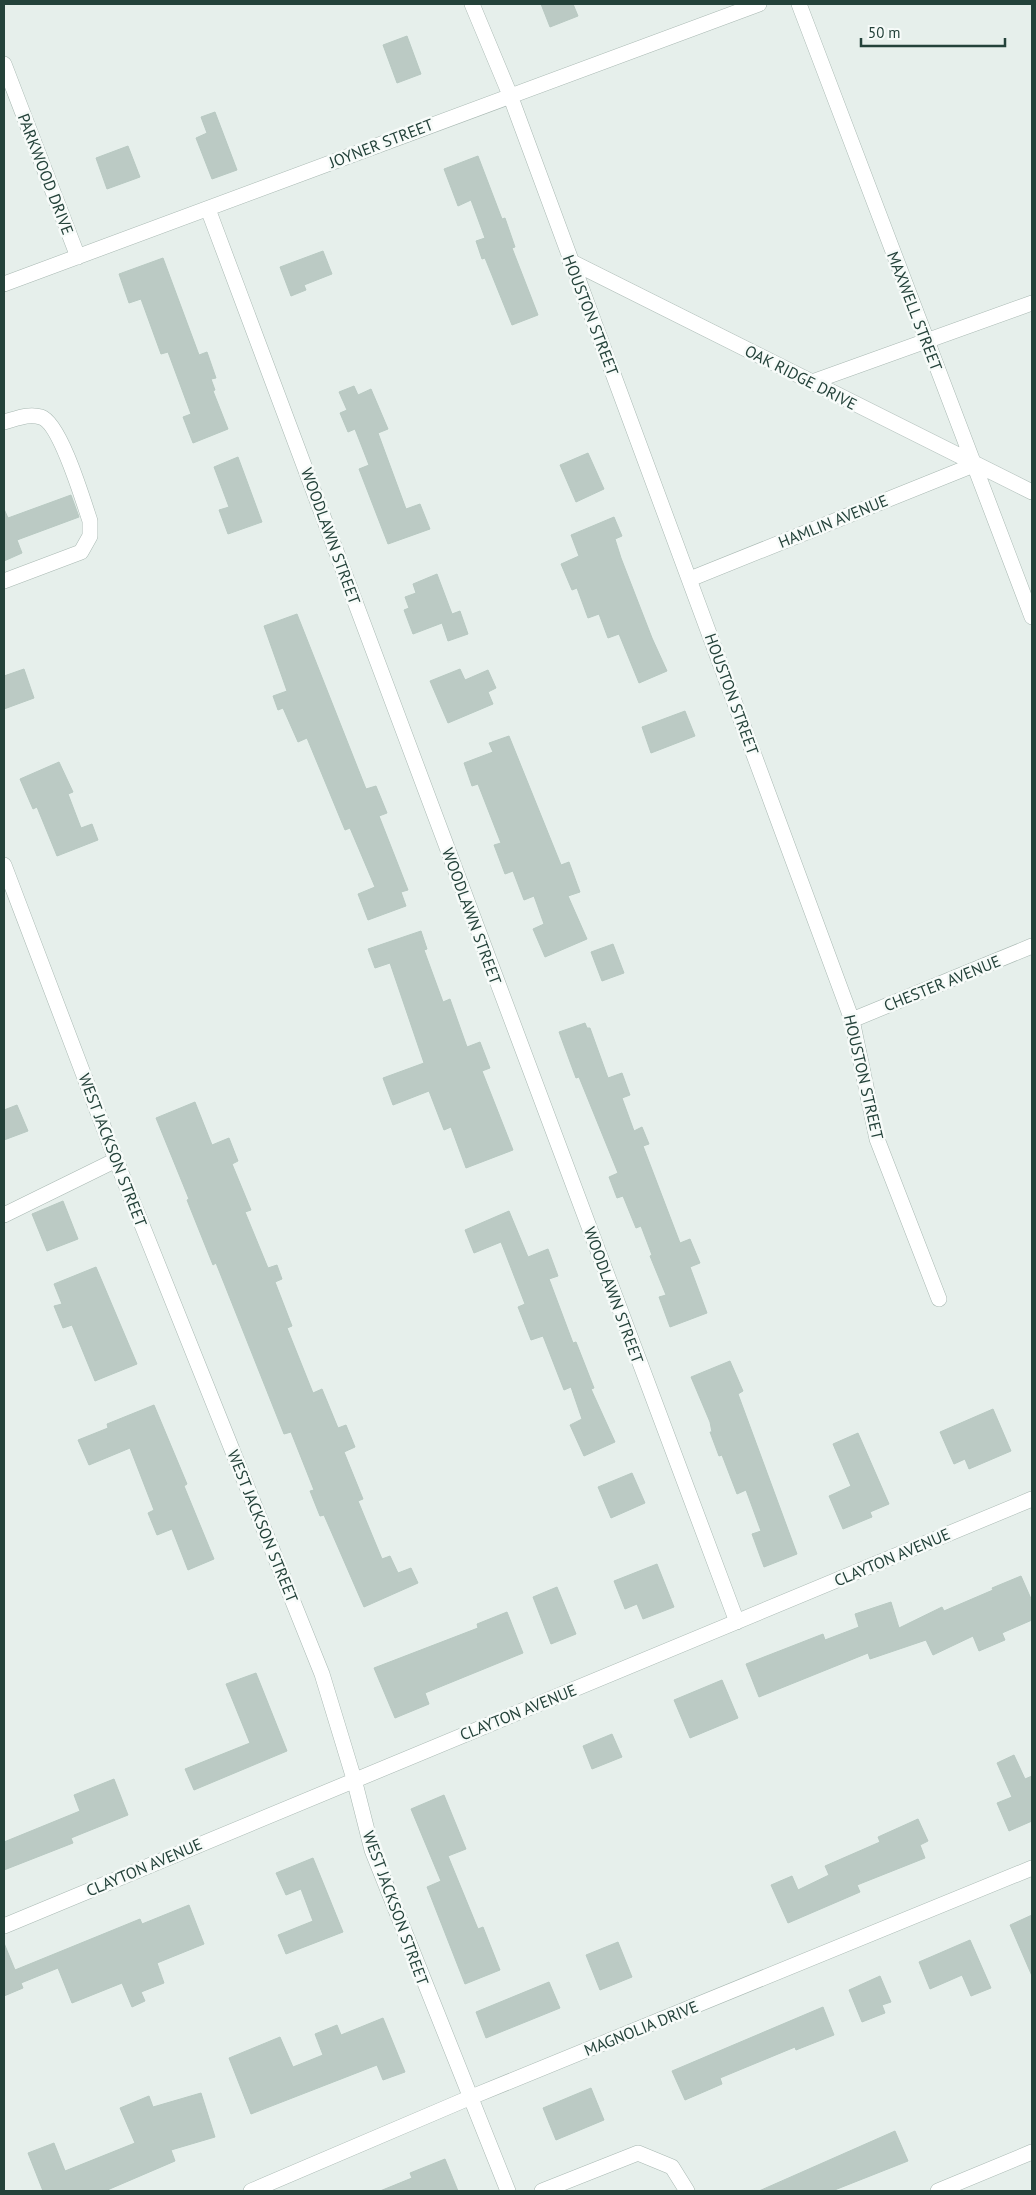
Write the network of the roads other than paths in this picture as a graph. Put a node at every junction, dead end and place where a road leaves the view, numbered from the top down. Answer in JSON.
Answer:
{"nodes":[{"id":1,"x":472,"y":4,"type":"edge"},
{"id":2,"x":759,"y":4,"type":"edge"},
{"id":3,"x":799,"y":4,"type":"edge"},
{"id":4,"x":4,"y":64,"type":"edge"},
{"id":5,"x":510,"y":94,"type":"junction"},
{"id":6,"x":208,"y":209,"type":"junction"},
{"id":7,"x":78,"y":257,"type":"junction"},
{"id":8,"x":570,"y":262,"type":"junction"},
{"id":9,"x":4,"y":284,"type":"edge"},
{"id":10,"x":1032,"y":303,"type":"edge"},
{"id":11,"x":926,"y":341,"type":"junction"},
{"id":12,"x":812,"y":382,"type":"junction"},
{"id":13,"x":4,"y":422,"type":"edge"},
{"id":14,"x":976,"y":464,"type":"junction"},
{"id":15,"x":1032,"y":492,"type":"edge"},
{"id":16,"x":690,"y":579,"type":"junction"},
{"id":17,"x":4,"y":581,"type":"edge"},
{"id":18,"x":1032,"y":617,"type":"edge"},
{"id":19,"x":4,"y":865,"type":"edge"},
{"id":20,"x":1032,"y":946,"type":"edge"},
{"id":21,"x":852,"y":1020,"type":"junction"},
{"id":22,"x":116,"y":1160,"type":"junction"},
{"id":23,"x":4,"y":1215,"type":"edge"},
{"id":24,"x":938,"y":1299,"type":"dead end"},
{"id":25,"x":1032,"y":1498,"type":"edge"},
{"id":26,"x":736,"y":1622,"type":"junction"},
{"id":27,"x":354,"y":1779,"type":"junction"},
{"id":28,"x":1032,"y":1868,"type":"edge"},
{"id":29,"x":4,"y":1926,"type":"edge"},
{"id":30,"x":469,"y":2098,"type":"junction"},
{"id":31,"x":1032,"y":2152,"type":"edge"},
{"id":32,"x":251,"y":2191,"type":"edge"},
{"id":33,"x":508,"y":2191,"type":"edge"},
{"id":34,"x":542,"y":2191,"type":"edge"},
{"id":35,"x":687,"y":2191,"type":"edge"},
{"id":36,"x":938,"y":2191,"type":"edge"}],
"edges":[{"from":1,"to":5,"type":"street","name":"HOUSTON STREET"},
{"from":2,"to":5,"type":"street","name":"JOYNER STREET"},
{"from":3,"to":11,"type":"street","name":"MAXWELL STREET"},
{"from":4,"to":7,"type":"street","name":"PARKWOOD DRIVE"},
{"from":5,"to":6,"type":"street","name":"JOYNER STREET"},
{"from":5,"to":8,"type":"street","name":"HOUSTON STREET"},
{"from":6,"to":7,"type":"street","name":"JOYNER STREET"},
{"from":6,"to":26,"type":"street","name":"WOODLAWN STREET"},
{"from":7,"to":9,"type":"street","name":"JOYNER STREET"},
{"from":8,"to":12,"type":"street","name":"OAK RIDGE DRIVE"},
{"from":8,"to":16,"type":"street","name":"HOUSTON STREET"},
{"from":10,"to":11,"type":"street"},
{"from":11,"to":12,"type":"street"},
{"from":11,"to":14,"type":"street","name":"MAXWELL STREET"},
{"from":12,"to":14,"type":"street","name":"OAK RIDGE DRIVE"},
{"from":13,"to":17,"type":"street"},
{"from":14,"to":15,"type":"street","name":"OAK RIDGE DRIVE"},
{"from":14,"to":16,"type":"street","name":"HAMLIN AVENUE"},
{"from":14,"to":18,"type":"street","name":"MAXWELL STREET"},
{"from":16,"to":21,"type":"street","name":"HOUSTON STREET"},
{"from":19,"to":22,"type":"street","name":"WEST JACKSON STREET"},
{"from":20,"to":21,"type":"street","name":"CHESTER AVENUE"},
{"from":21,"to":24,"type":"street","name":"HOUSTON STREET"},
{"from":22,"to":23,"type":"street"},
{"from":22,"to":27,"type":"street","name":"WEST JACKSON STREET"},
{"from":25,"to":26,"type":"street","name":"CLAYTON AVENUE"},
{"from":26,"to":27,"type":"street","name":"CLAYTON AVENUE"},
{"from":27,"to":29,"type":"street","name":"CLAYTON AVENUE"},
{"from":27,"to":30,"type":"street","name":"WEST JACKSON STREET"},
{"from":28,"to":30,"type":"street","name":"MAGNOLIA DRIVE"},
{"from":30,"to":32,"type":"street","name":"MAGNOLIA DRIVE"},
{"from":30,"to":33,"type":"street","name":"WEST JACKSON STREET"},
{"from":31,"to":36,"type":"street"},
{"from":34,"to":35,"type":"street"}]}
